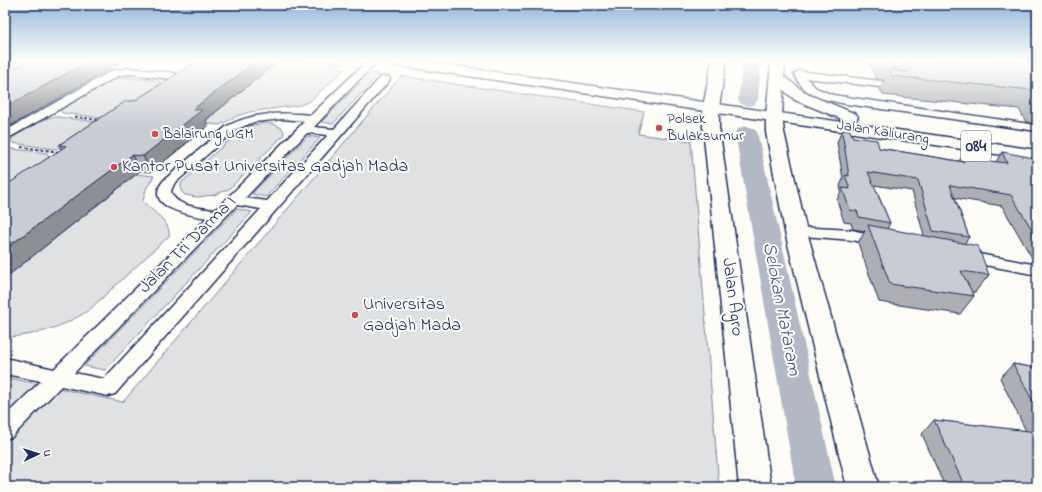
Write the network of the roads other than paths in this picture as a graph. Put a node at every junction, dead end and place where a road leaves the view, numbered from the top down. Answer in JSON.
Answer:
{"nodes":[{"id":1,"x":94,"y":84,"type":"edge"},
{"id":2,"x":171,"y":84,"type":"edge"},
{"id":3,"x":348,"y":84,"type":"edge"},
{"id":4,"x":381,"y":84,"type":"edge"},
{"id":5,"x":556,"y":84,"type":"edge"},
{"id":6,"x":719,"y":84,"type":"edge"},
{"id":7,"x":775,"y":84,"type":"edge"},
{"id":8,"x":784,"y":84,"type":"edge"},
{"id":9,"x":804,"y":84,"type":"edge"},
{"id":10,"x":880,"y":84,"type":"edge"},
{"id":11,"x":896,"y":86,"type":"joint"},
{"id":12,"x":155,"y":96,"type":"edge"},
{"id":13,"x":719,"y":108,"type":"junction"},
{"id":14,"x":904,"y":109,"type":"junction"},
{"id":15,"x":767,"y":115,"type":"junction"},
{"id":16,"x":309,"y":124,"type":"junction"},
{"id":17,"x":1037,"y":128,"type":"edge"},
{"id":18,"x":337,"y":133,"type":"junction"},
{"id":19,"x":5,"y":136,"type":"edge"},
{"id":20,"x":914,"y":136,"type":"junction"},
{"id":21,"x":1037,"y":155,"type":"edge"},
{"id":22,"x":233,"y":200,"type":"junction"},
{"id":23,"x":271,"y":206,"type":"junction"},
{"id":24,"x":218,"y":215,"type":"junction"},
{"id":25,"x":796,"y":232,"type":"junction"},
{"id":26,"x":898,"y":244,"type":"edge"},
{"id":27,"x":952,"y":254,"type":"edge"},
{"id":28,"x":1037,"y":270,"type":"edge"},
{"id":29,"x":5,"y":366,"type":"edge"},
{"id":30,"x":56,"y":377,"type":"junction"},
{"id":31,"x":5,"y":430,"type":"edge"},
{"id":32,"x":755,"y":487,"type":"edge"},
{"id":33,"x":863,"y":487,"type":"edge"}],
"edges":[{"from":1,"to":19,"type":"lane"},
{"from":2,"to":12,"type":"lane"},
{"from":3,"to":16,"type":"lane","name":"Jalan Tri Darma I"},
{"from":4,"to":18,"type":"lane"},
{"from":5,"to":13,"type":"main road","name":"Jalan Kaliurang"},
{"from":6,"to":13,"type":"main road","name":"Jalan Agro"},
{"from":7,"to":15,"type":"main road"},
{"from":8,"to":20,"type":"main road"},
{"from":9,"to":14,"type":"lane"},
{"from":10,"to":11,"type":"lane"},
{"from":11,"to":14,"type":"lane"},
{"from":13,"to":15,"type":"main road","name":"Jalan Kaliurang"},
{"from":13,"to":32,"type":"main road","name":"Jalan Agro"},
{"from":14,"to":17,"type":"lane"},
{"from":15,"to":20,"type":"main road","name":"Jalan Kaliurang"},
{"from":15,"to":25,"type":"main road"},
{"from":16,"to":18,"type":"lane"},
{"from":16,"to":22,"type":"lane","name":"Jalan Tri Darma I"},
{"from":16,"to":24,"type":"lane"},
{"from":18,"to":23,"type":"lane"},
{"from":20,"to":21,"type":"main road","name":"Jalan Kaliurang","number":"084"},
{"from":22,"to":23,"type":"lane"},
{"from":22,"to":24,"type":"lane","name":"Jalan Tri Darma I"},
{"from":23,"to":30,"type":"lane"},
{"from":24,"to":30,"type":"lane","name":"Jalan Tri Darma I"},
{"from":25,"to":26,"type":"lane"},
{"from":25,"to":33,"type":"main road"},
{"from":27,"to":28,"type":"lane"},
{"from":29,"to":30,"type":"lane"},
{"from":30,"to":31,"type":"lane","name":"Jalan Tri Darma I"}]}
